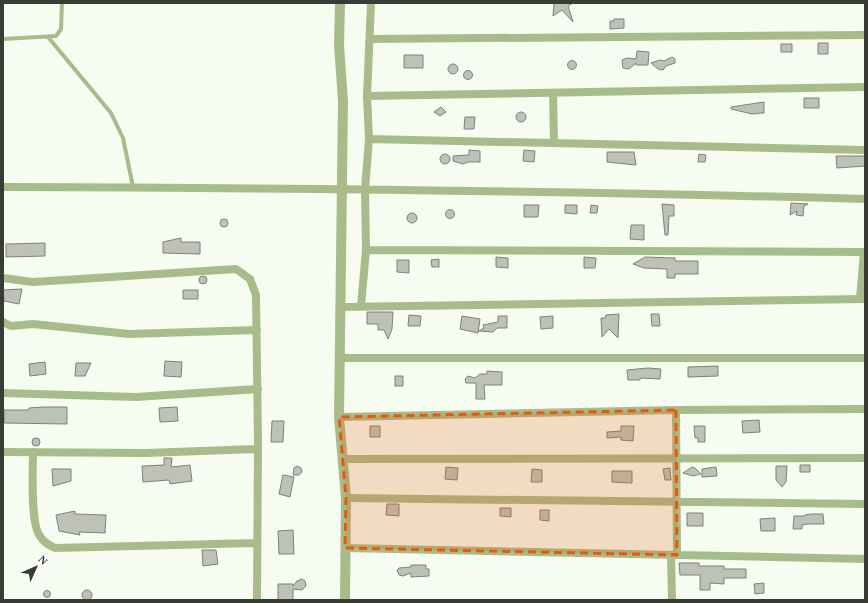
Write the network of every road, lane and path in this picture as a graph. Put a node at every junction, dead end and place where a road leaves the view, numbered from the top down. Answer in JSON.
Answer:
{"nodes":[{"id":1,"x":62,"y":3,"type":"edge"},
{"id":2,"x":340,"y":3,"type":"edge"},
{"id":3,"x":371,"y":3,"type":"edge"},
{"id":4,"x":865,"y":35,"type":"edge"},
{"id":5,"x":48,"y":37,"type":"junction"},
{"id":6,"x":3,"y":39,"type":"edge"},
{"id":7,"x":370,"y":39,"type":"junction"},
{"id":8,"x":865,"y":87,"type":"edge"},
{"id":9,"x":553,"y":93,"type":"junction"},
{"id":10,"x":367,"y":96,"type":"junction"},
{"id":11,"x":369,"y":139,"type":"junction"},
{"id":12,"x":554,"y":142,"type":"junction"},
{"id":13,"x":865,"y":150,"type":"edge"},
{"id":14,"x":3,"y":187,"type":"edge"},
{"id":15,"x":133,"y":187,"type":"junction"},
{"id":16,"x":365,"y":189,"type":"junction"},
{"id":17,"x":341,"y":190,"type":"junction"},
{"id":18,"x":865,"y":199,"type":"edge"},
{"id":19,"x":366,"y":250,"type":"junction"},
{"id":20,"x":865,"y":252,"type":"edge"},
{"id":21,"x":3,"y":278,"type":"edge"},
{"id":22,"x":863,"y":299,"type":"edge"},
{"id":23,"x":361,"y":306,"type":"junction"},
{"id":24,"x":341,"y":308,"type":"junction"},
{"id":25,"x":3,"y":322,"type":"edge"},
{"id":26,"x":257,"y":330,"type":"junction"},
{"id":27,"x":341,"y":358,"type":"junction"},
{"id":28,"x":865,"y":358,"type":"edge"},
{"id":29,"x":258,"y":389,"type":"junction"},
{"id":30,"x":3,"y":393,"type":"edge"},
{"id":31,"x":865,"y":409,"type":"edge"},
{"id":32,"x":676,"y":410,"type":"junction"},
{"id":33,"x":339,"y":417,"type":"junction"},
{"id":34,"x":258,"y":450,"type":"junction"},
{"id":35,"x":3,"y":452,"type":"edge"},
{"id":36,"x":33,"y":452,"type":"junction"},
{"id":37,"x":865,"y":458,"type":"edge"},
{"id":38,"x":343,"y":459,"type":"junction"},
{"id":39,"x":677,"y":459,"type":"junction"},
{"id":40,"x":346,"y":498,"type":"junction"},
{"id":41,"x":678,"y":501,"type":"junction"},
{"id":42,"x":865,"y":504,"type":"edge"},
{"id":43,"x":258,"y":543,"type":"junction"},
{"id":44,"x":346,"y":548,"type":"junction"},
{"id":45,"x":674,"y":555,"type":"junction"},
{"id":46,"x":865,"y":559,"type":"edge"},
{"id":47,"x":257,"y":600,"type":"edge"},
{"id":48,"x":345,"y":600,"type":"edge"},
{"id":49,"x":672,"y":600,"type":"edge"}],
"edges":[{"from":1,"to":5,"type":"lane"},
{"from":2,"to":17,"type":"street"},
{"from":3,"to":7,"type":"street"},
{"from":4,"to":7,"type":"street"},
{"from":5,"to":6,"type":"lane"},
{"from":5,"to":15,"type":"lane"},
{"from":7,"to":10,"type":"street"},
{"from":8,"to":9,"type":"street"},
{"from":9,"to":10,"type":"street"},
{"from":9,"to":12,"type":"street"},
{"from":10,"to":11,"type":"street"},
{"from":11,"to":12,"type":"street"},
{"from":11,"to":16,"type":"street"},
{"from":12,"to":13,"type":"street"},
{"from":14,"to":15,"type":"street"},
{"from":15,"to":17,"type":"street"},
{"from":16,"to":17,"type":"street"},
{"from":16,"to":18,"type":"street"},
{"from":16,"to":19,"type":"street"},
{"from":17,"to":24,"type":"street"},
{"from":19,"to":20,"type":"street"},
{"from":19,"to":23,"type":"street"},
{"from":20,"to":22,"type":"street"},
{"from":21,"to":26,"type":"street"},
{"from":22,"to":23,"type":"street"},
{"from":23,"to":24,"type":"street"},
{"from":24,"to":27,"type":"street"},
{"from":25,"to":26,"type":"street"},
{"from":26,"to":29,"type":"street"},
{"from":27,"to":28,"type":"street"},
{"from":27,"to":33,"type":"street"},
{"from":29,"to":30,"type":"street"},
{"from":29,"to":34,"type":"street"},
{"from":31,"to":32,"type":"street"},
{"from":32,"to":33,"type":"street"},
{"from":32,"to":39,"type":"street"},
{"from":33,"to":38,"type":"street"},
{"from":34,"to":36,"type":"street"},
{"from":34,"to":43,"type":"street"},
{"from":35,"to":36,"type":"street"},
{"from":36,"to":43,"type":"street"},
{"from":37,"to":39,"type":"street"},
{"from":38,"to":39,"type":"street"},
{"from":38,"to":40,"type":"street"},
{"from":39,"to":41,"type":"street"},
{"from":40,"to":41,"type":"street"},
{"from":40,"to":44,"type":"street"},
{"from":41,"to":42,"type":"street"},
{"from":41,"to":45,"type":"street"},
{"from":43,"to":47,"type":"street"},
{"from":44,"to":45,"type":"street"},
{"from":44,"to":48,"type":"street"},
{"from":45,"to":46,"type":"street"},
{"from":45,"to":49,"type":"street"}]}
